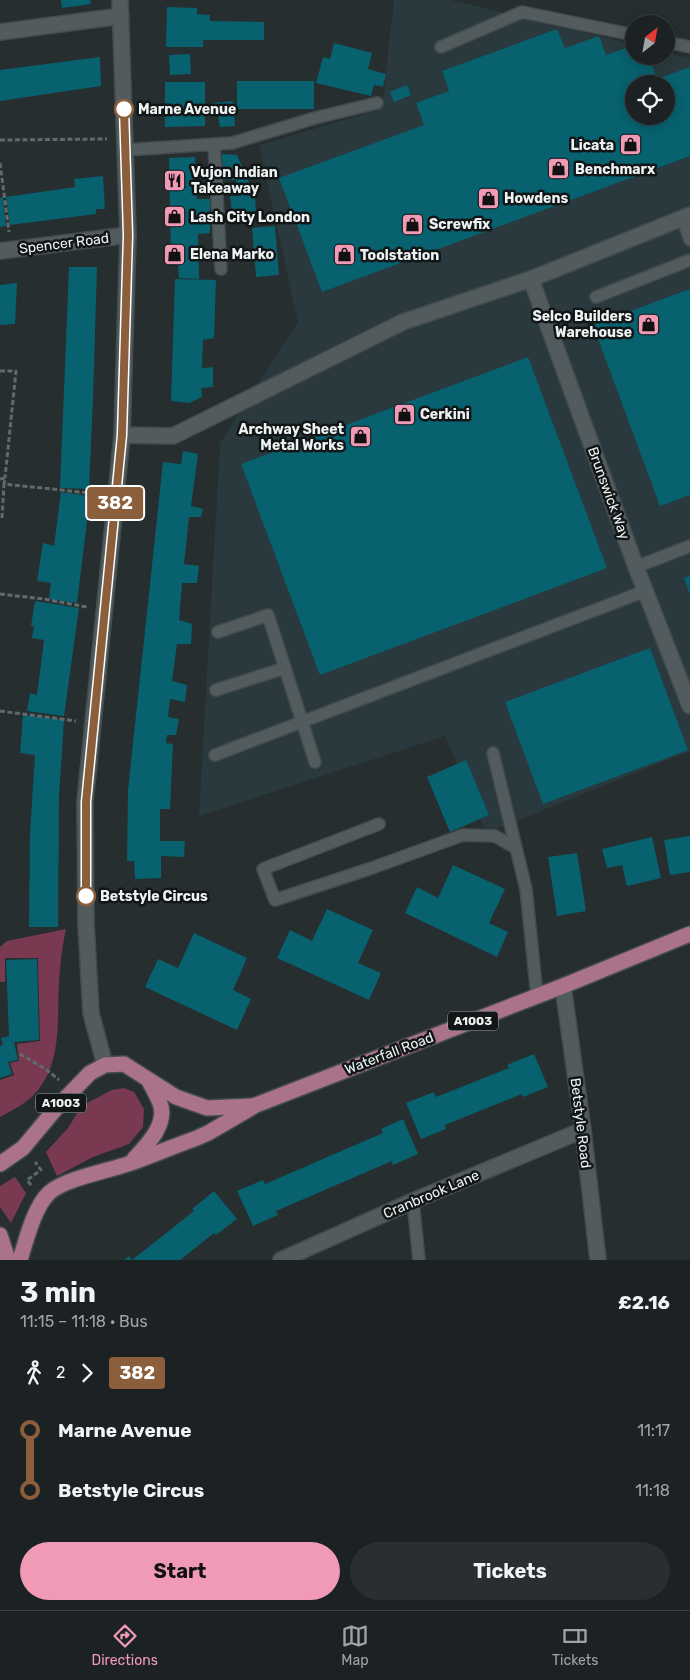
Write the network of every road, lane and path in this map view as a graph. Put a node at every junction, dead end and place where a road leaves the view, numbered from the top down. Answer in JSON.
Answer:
{"nodes":[{"id":1,"x":120,"y":0,"type":"edge"},
{"id":2,"x":121,"y":16,"type":"junction"},
{"id":3,"x":0,"y":32,"type":"edge"},
{"id":4,"x":625,"y":33,"type":"edge"},
{"id":5,"x":675,"y":44,"type":"edge"},
{"id":6,"x":441,"y":47,"type":"dead end"},
{"id":7,"x":690,"y":47,"type":"edge"},
{"id":8,"x":378,"y":103,"type":"dead end"},
{"id":9,"x":0,"y":140,"type":"edge"},
{"id":10,"x":125,"y":144,"type":"junction"},
{"id":11,"x":214,"y":144,"type":"junction"},
{"id":12,"x":0,"y":163,"type":"edge"},
{"id":13,"x":686,"y":217,"type":"edge"},
{"id":14,"x":128,"y":235,"type":"junction"},
{"id":15,"x":690,"y":240,"type":"edge"},
{"id":16,"x":5,"y":251,"type":"edge"},
{"id":17,"x":690,"y":260,"type":"edge"},
{"id":18,"x":221,"y":269,"type":"dead end"},
{"id":19,"x":531,"y":279,"type":"junction"},
{"id":20,"x":596,"y":297,"type":"dead end"},
{"id":21,"x":0,"y":371,"type":"edge"},
{"id":22,"x":122,"y":435,"type":"junction"},
{"id":23,"x":5,"y":478,"type":"junction"},
{"id":24,"x":0,"y":479,"type":"edge"},
{"id":25,"x":4,"y":484,"type":"junction"},
{"id":26,"x":116,"y":494,"type":"junction"},
{"id":27,"x":2,"y":518,"type":"dead end"},
{"id":28,"x":690,"y":546,"type":"edge"},
{"id":29,"x":636,"y":567,"type":"junction"},
{"id":30,"x":645,"y":591,"type":"junction"},
{"id":31,"x":0,"y":594,"type":"edge"},
{"id":32,"x":104,"y":610,"type":"junction"},
{"id":33,"x":218,"y":632,"type":"dead end"},
{"id":34,"x":285,"y":668,"type":"junction"},
{"id":35,"x":216,"y":690,"type":"dead end"},
{"id":36,"x":690,"y":706,"type":"edge"},
{"id":37,"x":0,"y":711,"type":"edge"},
{"id":38,"x":94,"y":723,"type":"junction"},
{"id":39,"x":302,"y":723,"type":"junction"},
{"id":40,"x":493,"y":753,"type":"dead end"},
{"id":41,"x":215,"y":755,"type":"dead end"},
{"id":42,"x":315,"y":762,"type":"dead end"},
{"id":43,"x":379,"y":824,"type":"dead end"},
{"id":44,"x":516,"y":848,"type":"junction"},
{"id":45,"x":690,"y":934,"type":"edge"},
{"id":46,"x":563,"y":986,"type":"junction"},
{"id":47,"x":538,"y":996,"type":"junction"},
{"id":48,"x":20,"y":1054,"type":"dead end"},
{"id":49,"x":105,"y":1065,"type":"junction"},
{"id":50,"x":60,"y":1080,"type":"dead end"},
{"id":51,"x":149,"y":1081,"type":"junction"},
{"id":52,"x":256,"y":1105,"type":"junction"},
{"id":53,"x":583,"y":1130,"type":"junction"},
{"id":54,"x":33,"y":1160,"type":"dead end"},
{"id":55,"x":129,"y":1163,"type":"junction"},
{"id":56,"x":0,"y":1164,"type":"edge"},
{"id":57,"x":33,"y":1188,"type":"dead end"},
{"id":58,"x":413,"y":1201,"type":"junction"},
{"id":59,"x":0,"y":1235,"type":"edge"},
{"id":60,"x":8,"y":1260,"type":"edge"},
{"id":61,"x":20,"y":1260,"type":"edge"},
{"id":62,"x":281,"y":1260,"type":"edge"},
{"id":63,"x":420,"y":1260,"type":"edge"},
{"id":64,"x":598,"y":1260,"type":"edge"}],
"edges":[{"from":1,"to":2,"type":"street"},
{"from":2,"to":3,"type":"street"},
{"from":2,"to":10,"type":"street"},
{"from":4,"to":6,"type":"lane"},
{"from":5,"to":7,"type":"lane"},
{"from":8,"to":11,"type":"lane"},
{"from":9,"to":10,"type":"path"},
{"from":10,"to":11,"type":"lane"},
{"from":10,"to":14,"type":"street"},
{"from":11,"to":18,"type":"lane"},
{"from":12,"to":16,"type":"path"},
{"from":13,"to":15,"type":"lane"},
{"from":13,"to":19,"type":"street"},
{"from":14,"to":16,"type":"street","name":"Spencer Road"},
{"from":14,"to":22,"type":"street"},
{"from":17,"to":20,"type":"lane"},
{"from":19,"to":22,"type":"street"},
{"from":19,"to":29,"type":"street","name":"Brunswick Way"},
{"from":21,"to":23,"type":"path"},
{"from":22,"to":26,"type":"street"},
{"from":23,"to":24,"type":"path"},
{"from":23,"to":25,"type":"path"},
{"from":25,"to":26,"type":"path"},
{"from":25,"to":27,"type":"path"},
{"from":26,"to":32,"type":"street"},
{"from":28,"to":29,"type":"lane"},
{"from":29,"to":30,"type":"street","name":"Brunswick Way"},
{"from":30,"to":36,"type":"street","name":"Brunswick Way"},
{"from":30,"to":39,"type":"lane"},
{"from":31,"to":32,"type":"path"},
{"from":32,"to":38,"type":"street"},
{"from":33,"to":34,"type":"lane"},
{"from":34,"to":35,"type":"lane"},
{"from":34,"to":39,"type":"lane"},
{"from":37,"to":38,"type":"path"},
{"from":38,"to":49,"type":"street"},
{"from":39,"to":41,"type":"lane"},
{"from":39,"to":42,"type":"lane"},
{"from":40,"to":44,"type":"lane"},
{"from":43,"to":44,"type":"lane"},
{"from":44,"to":47,"type":"lane"},
{"from":45,"to":46,"type":"main road","name":"Waterfall Road","number":"A1003"},
{"from":46,"to":47,"type":"main road","name":"Waterfall Road","number":"A1003"},
{"from":46,"to":53,"type":"street","name":"Betstyle Road"},
{"from":47,"to":52,"type":"main road","name":"Waterfall Road","number":"A1003"},
{"from":48,"to":50,"type":"path"},
{"from":49,"to":51,"type":"main road","number":"A1003"},
{"from":49,"to":56,"type":"main road","number":"A1003"},
{"from":51,"to":52,"type":"main road","number":"A1003"},
{"from":51,"to":55,"type":"main road","number":"A1003"},
{"from":52,"to":55,"type":"main road","number":"A1003"},
{"from":53,"to":58,"type":"street","name":"Cranbrook Lane"},
{"from":53,"to":64,"type":"street","name":"Betstyle Road"},
{"from":54,"to":57,"type":"path"},
{"from":55,"to":61,"type":"main road","number":"A1003"},
{"from":58,"to":62,"type":"street","name":"Cranbrook Lane"},
{"from":58,"to":63,"type":"lane"},
{"from":59,"to":60,"type":"main road"}]}
